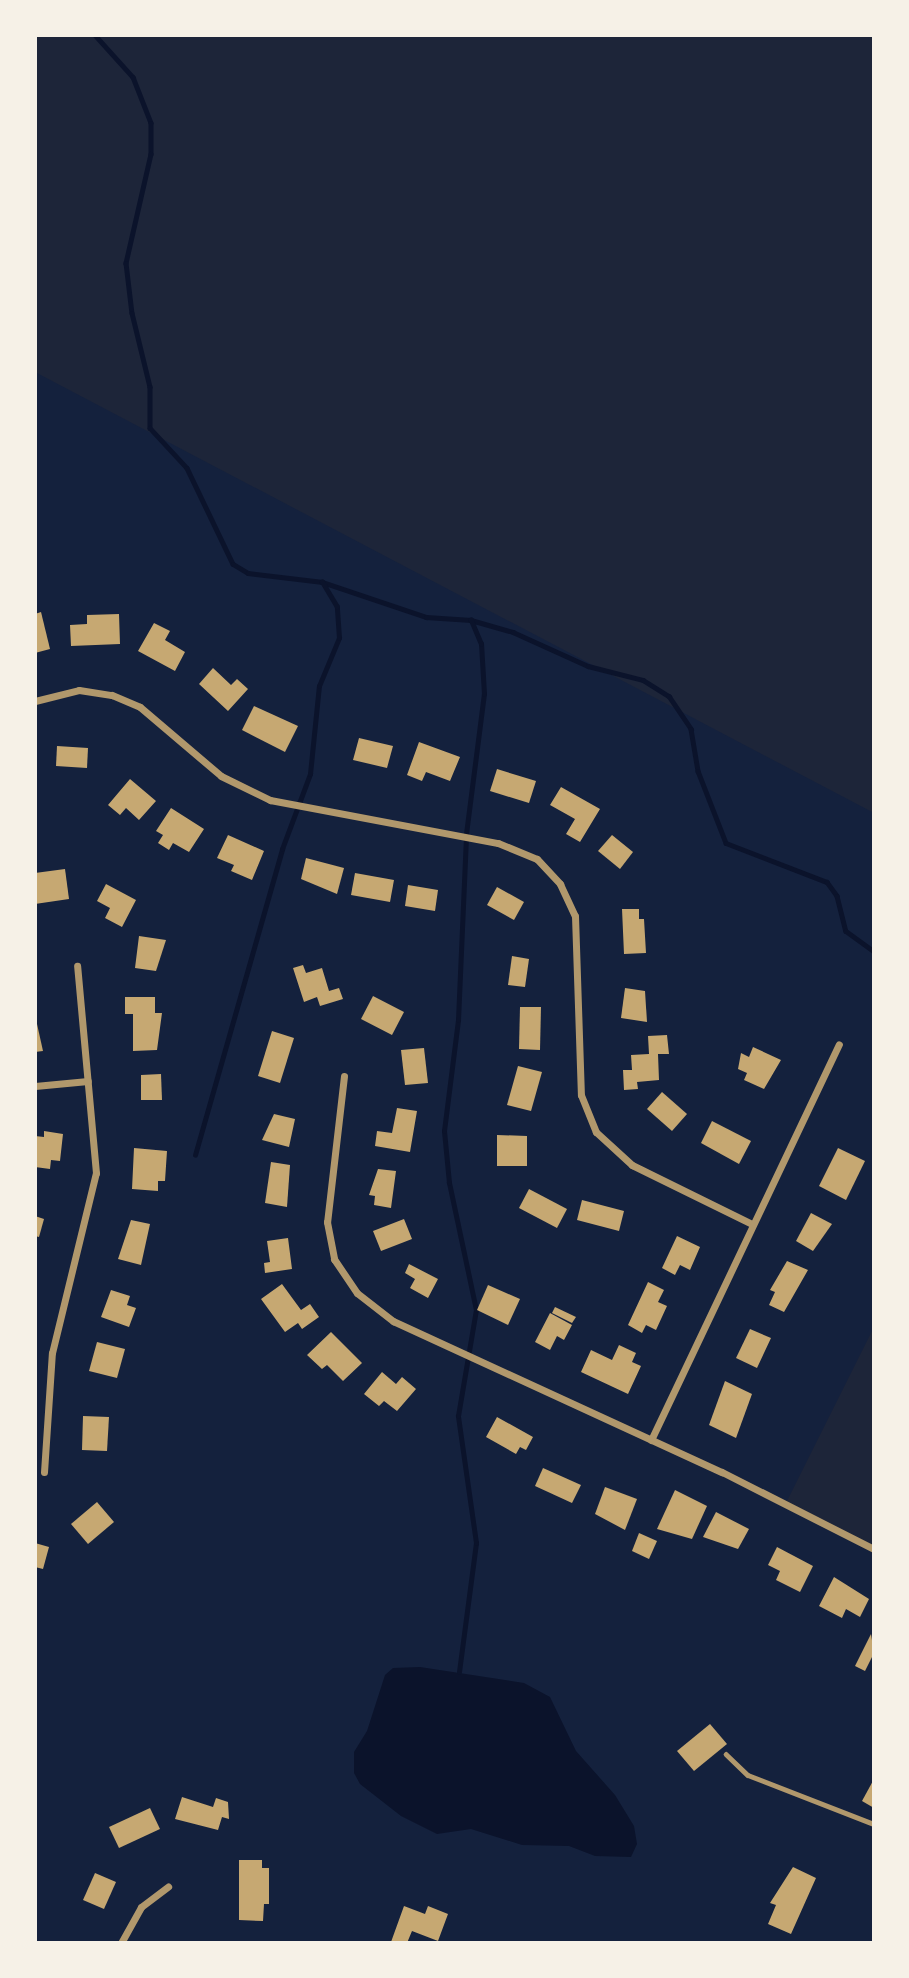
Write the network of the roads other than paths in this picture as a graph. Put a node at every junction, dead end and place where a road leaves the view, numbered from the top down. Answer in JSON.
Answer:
{"nodes":[{"id":1,"x":35,"y":701,"type":"edge"},
{"id":2,"x":77,"y":966,"type":"dead end"},
{"id":3,"x":839,"y":1044,"type":"dead end"},
{"id":4,"x":344,"y":1076,"type":"dead end"},
{"id":5,"x":88,"y":1081,"type":"junction"},
{"id":6,"x":35,"y":1086,"type":"edge"},
{"id":7,"x":752,"y":1224,"type":"junction"},
{"id":8,"x":651,"y":1440,"type":"junction"},
{"id":9,"x":44,"y":1472,"type":"dead end"},
{"id":10,"x":874,"y":1549,"type":"edge"},
{"id":11,"x":726,"y":1754,"type":"dead end"},
{"id":12,"x":874,"y":1824,"type":"edge"},
{"id":13,"x":168,"y":1886,"type":"dead end"},
{"id":14,"x":121,"y":1943,"type":"edge"}],
"edges":[{"from":1,"to":7,"type":"street"},
{"from":2,"to":5,"type":"street"},
{"from":3,"to":7,"type":"street"},
{"from":4,"to":8,"type":"street"},
{"from":5,"to":6,"type":"street"},
{"from":5,"to":9,"type":"street"},
{"from":7,"to":8,"type":"street"},
{"from":8,"to":10,"type":"street"},
{"from":11,"to":12,"type":"lane"},
{"from":13,"to":14,"type":"street"}]}
